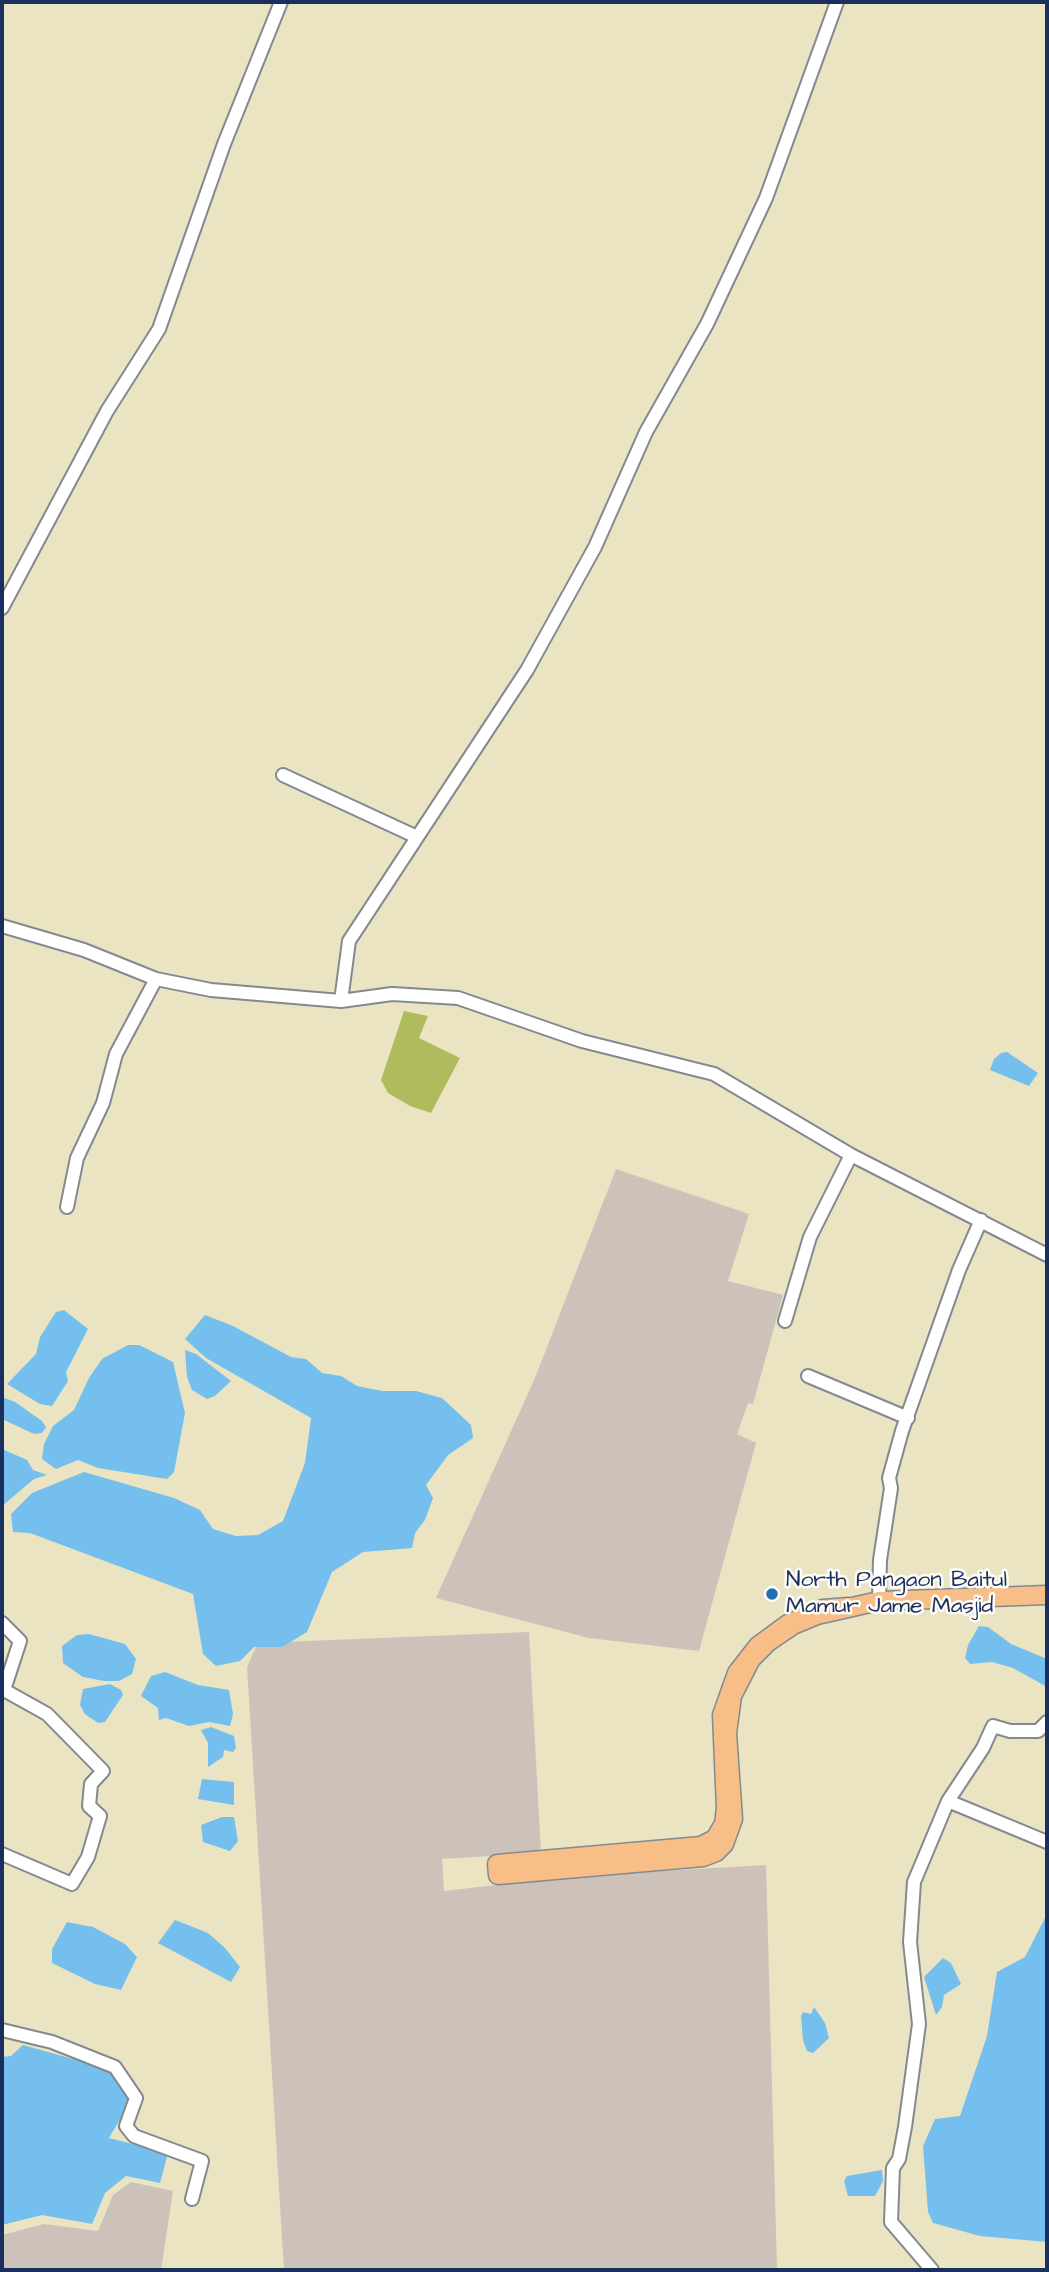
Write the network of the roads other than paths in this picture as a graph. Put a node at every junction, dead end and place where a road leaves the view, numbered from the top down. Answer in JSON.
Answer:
{"nodes":[{"id":1,"x":281,"y":2,"type":"edge"},
{"id":2,"x":837,"y":2,"type":"edge"},
{"id":3,"x":2,"y":608,"type":"edge"},
{"id":4,"x":283,"y":775,"type":"dead end"},
{"id":5,"x":417,"y":837,"type":"junction"},
{"id":6,"x":2,"y":926,"type":"edge"},
{"id":7,"x":156,"y":979,"type":"junction"},
{"id":8,"x":341,"y":1001,"type":"junction"},
{"id":9,"x":851,"y":1155,"type":"junction"},
{"id":10,"x":66,"y":1207,"type":"dead end"},
{"id":11,"x":982,"y":1220,"type":"junction"},
{"id":12,"x":1047,"y":1255,"type":"edge"},
{"id":13,"x":785,"y":1321,"type":"dead end"},
{"id":14,"x":808,"y":1376,"type":"dead end"},
{"id":15,"x":908,"y":1418,"type":"junction"},
{"id":16,"x":1047,"y":1595,"type":"edge"},
{"id":17,"x":879,"y":1601,"type":"junction"},
{"id":18,"x":2,"y":1623,"type":"edge"},
{"id":19,"x":733,"y":1687,"type":"junction"},
{"id":20,"x":1047,"y":1721,"type":"edge"},
{"id":21,"x":948,"y":1801,"type":"junction"},
{"id":22,"x":1047,"y":1842,"type":"edge"},
{"id":23,"x":2,"y":1854,"type":"edge"},
{"id":24,"x":2,"y":2030,"type":"edge"},
{"id":25,"x":192,"y":2199,"type":"dead end"},
{"id":26,"x":932,"y":2270,"type":"edge"}],
"edges":[{"from":1,"to":3,"type":"street"},
{"from":2,"to":5,"type":"street"},
{"from":4,"to":5,"type":"street"},
{"from":5,"to":8,"type":"street"},
{"from":6,"to":7,"type":"street"},
{"from":7,"to":8,"type":"street"},
{"from":7,"to":10,"type":"street"},
{"from":8,"to":9,"type":"street"},
{"from":9,"to":11,"type":"street"},
{"from":9,"to":13,"type":"street"},
{"from":11,"to":12,"type":"street"},
{"from":11,"to":15,"type":"street"},
{"from":14,"to":15,"type":"street"},
{"from":15,"to":17,"type":"street"},
{"from":16,"to":17,"type":"highway"},
{"from":17,"to":19,"type":"highway"},
{"from":18,"to":23,"type":"street"},
{"from":19,"to":19,"type":"highway"},
{"from":20,"to":21,"type":"street"},
{"from":21,"to":22,"type":"street"},
{"from":21,"to":26,"type":"street"},
{"from":24,"to":25,"type":"street"}]}
